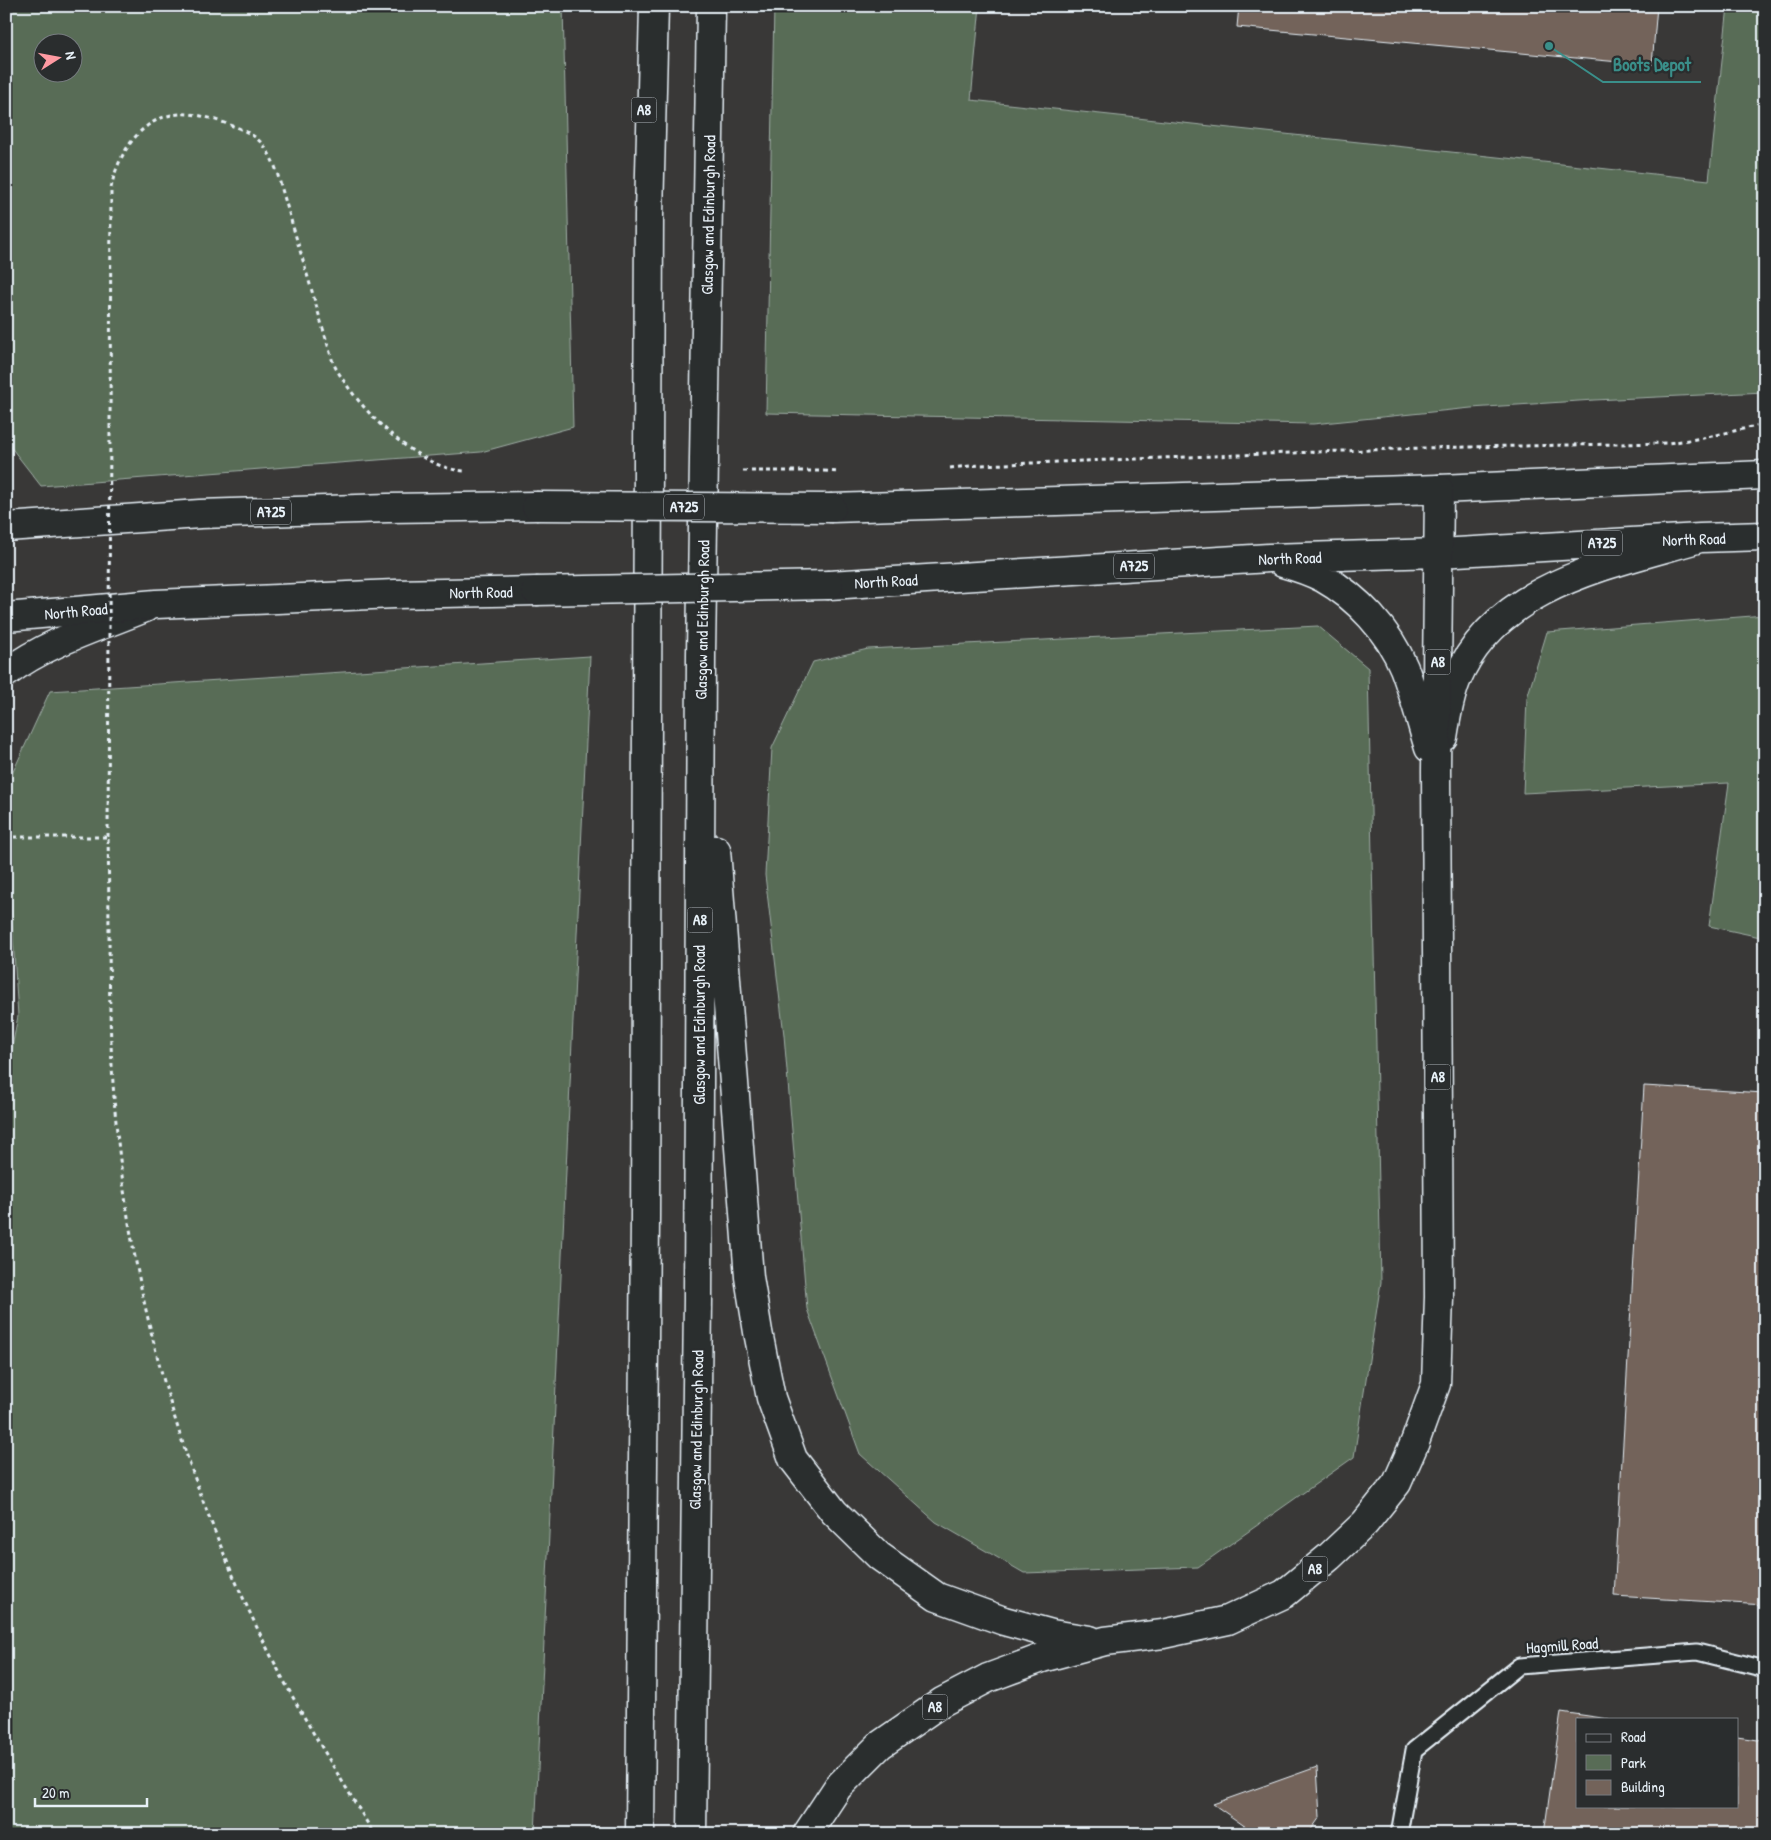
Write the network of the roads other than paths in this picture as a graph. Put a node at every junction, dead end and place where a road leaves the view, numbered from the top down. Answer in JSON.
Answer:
{"nodes":[{"id":1,"x":639,"y":6,"type":"edge"},
{"id":2,"x":654,"y":6,"type":"edge"},
{"id":3,"x":711,"y":6,"type":"edge"},
{"id":4,"x":649,"y":215,"type":"junction"},
{"id":5,"x":1765,"y":475,"type":"edge"},
{"id":6,"x":1439,"y":489,"type":"junction"},
{"id":7,"x":6,"y":527,"type":"edge"},
{"id":8,"x":1765,"y":536,"type":"edge"},
{"id":9,"x":1700,"y":538,"type":"junction"},
{"id":10,"x":1439,"y":553,"type":"junction"},
{"id":11,"x":1269,"y":558,"type":"junction"},
{"id":12,"x":156,"y":604,"type":"junction"},
{"id":13,"x":6,"y":617,"type":"edge"},
{"id":14,"x":701,"y":654,"type":"junction"},
{"id":15,"x":6,"y":673,"type":"edge"},
{"id":16,"x":1436,"y":771,"type":"junction"},
{"id":17,"x":1105,"y":1642,"type":"junction"},
{"id":18,"x":1765,"y":1669,"type":"edge"},
{"id":19,"x":640,"y":1834,"type":"edge"},
{"id":20,"x":692,"y":1834,"type":"edge"},
{"id":21,"x":807,"y":1834,"type":"edge"},
{"id":22,"x":1399,"y":1834,"type":"edge"}],
"edges":[{"from":1,"to":4,"type":"main road","number":"A8"},
{"from":2,"to":4,"type":"main road","number":"A8"},
{"from":3,"to":14,"type":"main road","name":"Glasgow and Edinburgh Road","number":"A8"},
{"from":4,"to":19,"type":"main road","number":"A8"},
{"from":5,"to":6,"type":"main road","number":"A725"},
{"from":6,"to":7,"type":"main road","number":"A725","bridge":true},
{"from":6,"to":10,"type":"main road","number":"A8"},
{"from":8,"to":9,"type":"main road","name":"North Road","number":"A725"},
{"from":9,"to":10,"type":"main road","name":"North Road","number":"A725"},
{"from":9,"to":16,"type":"main road","number":"A725"},
{"from":10,"to":11,"type":"main road","name":"North Road","number":"A725"},
{"from":10,"to":16,"type":"main road","number":"A8"},
{"from":11,"to":12,"type":"main road","name":"North Road","number":"A725","bridge":true},
{"from":11,"to":16,"type":"main road"},
{"from":12,"to":13,"type":"main road","name":"North Road","number":"A725"},
{"from":12,"to":15,"type":"main road"},
{"from":14,"to":17,"type":"main road","number":"A8"},
{"from":14,"to":20,"type":"main road","name":"Glasgow and Edinburgh Road","number":"A8"},
{"from":16,"to":17,"type":"main road","number":"A8"},
{"from":17,"to":21,"type":"main road","number":"A8"},
{"from":18,"to":22,"type":"lane","name":"Hagmill Road"}]}
